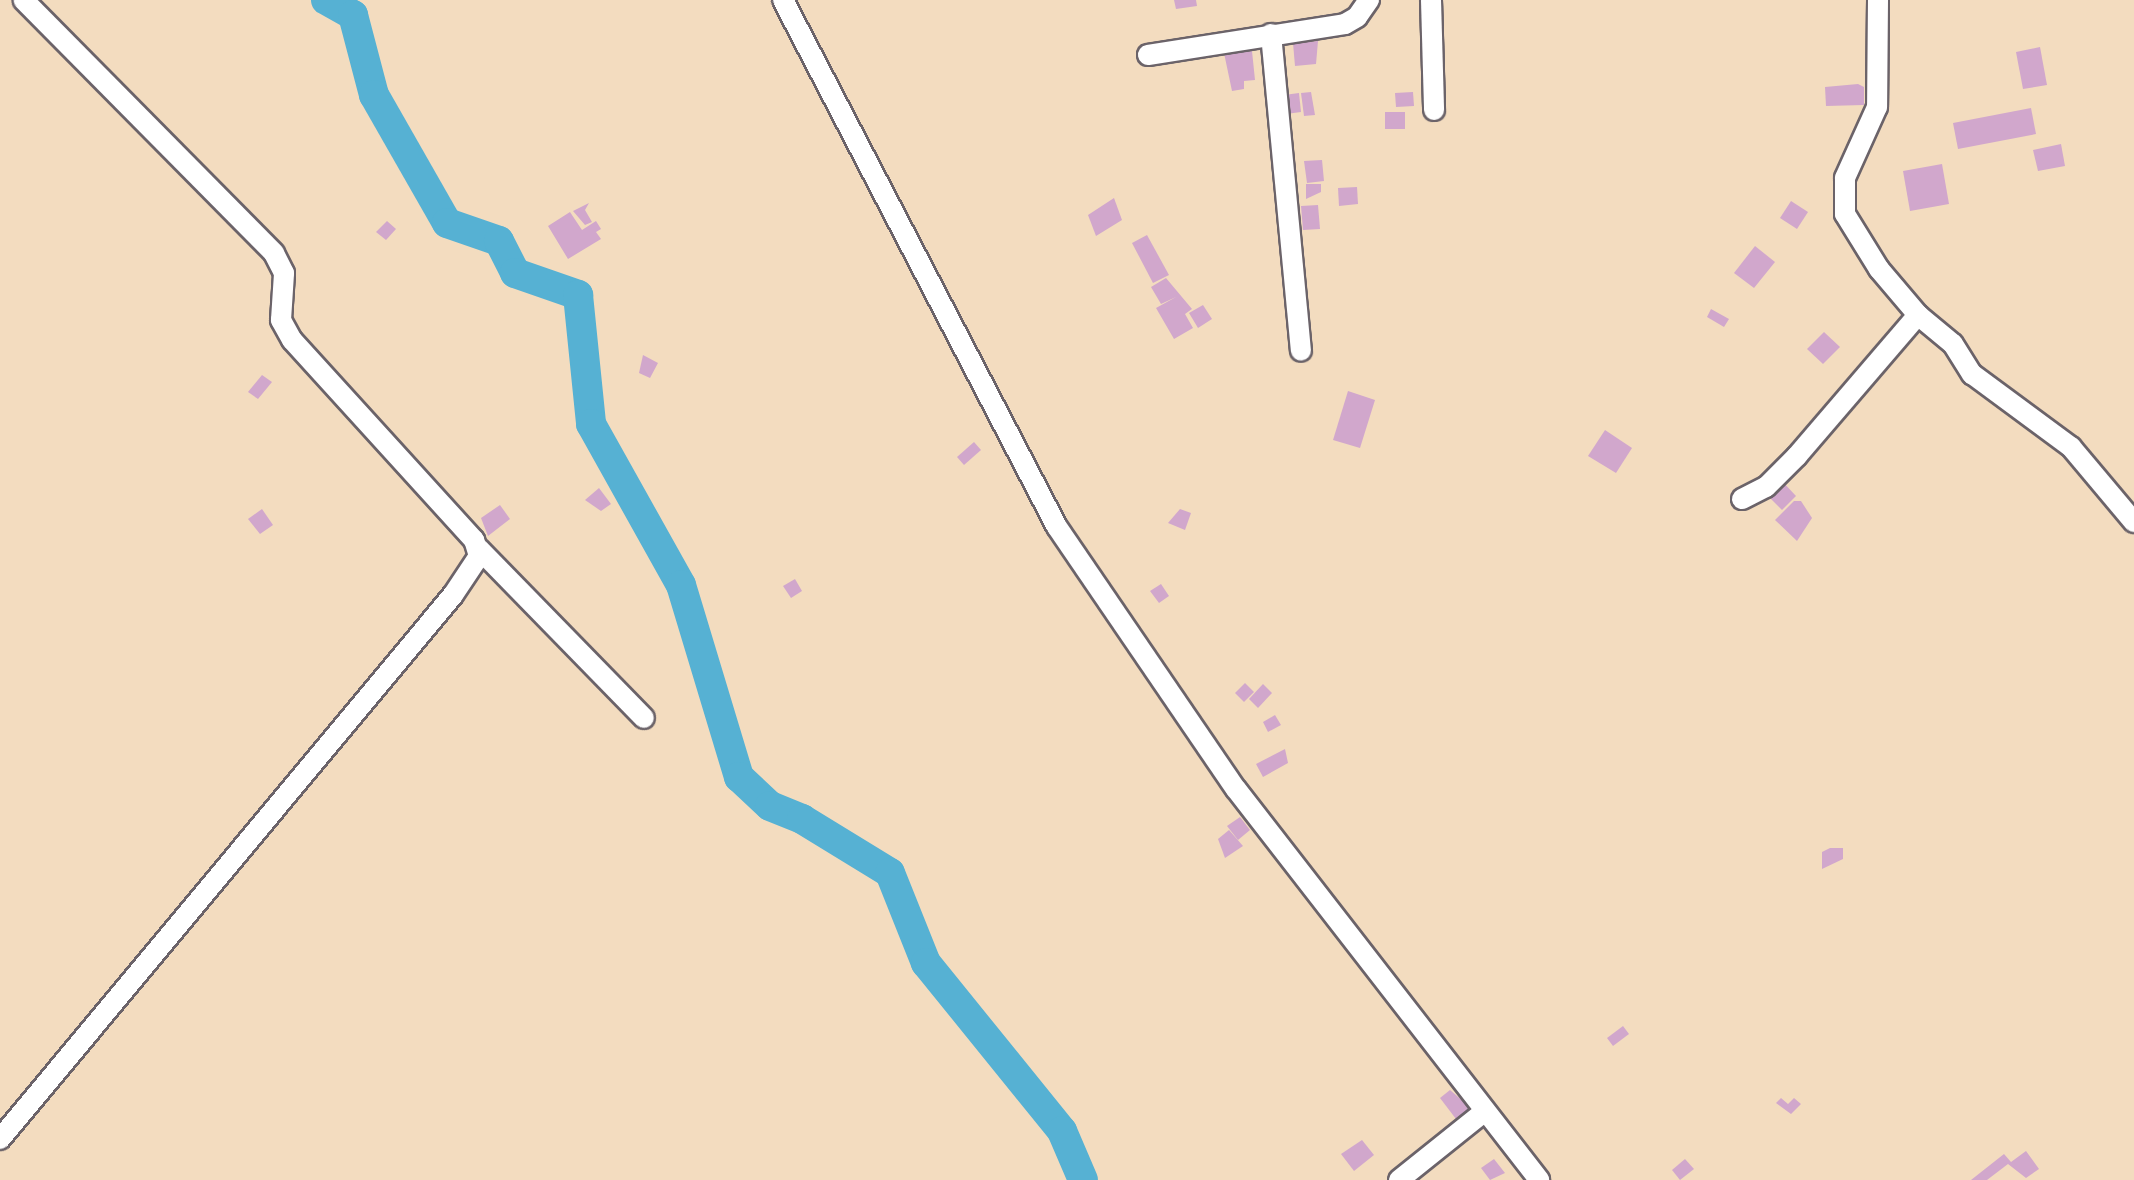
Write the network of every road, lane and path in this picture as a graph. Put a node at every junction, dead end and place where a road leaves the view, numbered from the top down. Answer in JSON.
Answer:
{"nodes":[{"id":1,"x":24,"y":0,"type":"edge"},
{"id":2,"x":783,"y":0,"type":"edge"},
{"id":3,"x":1369,"y":0,"type":"edge"},
{"id":4,"x":1431,"y":0,"type":"edge"},
{"id":5,"x":1878,"y":0,"type":"edge"},
{"id":6,"x":1271,"y":34,"type":"junction"},
{"id":7,"x":1148,"y":55,"type":"dead end"},
{"id":8,"x":1434,"y":110,"type":"dead end"},
{"id":9,"x":1918,"y":315,"type":"junction"},
{"id":10,"x":1301,"y":351,"type":"dead end"},
{"id":11,"x":1742,"y":499,"type":"dead end"},
{"id":12,"x":2134,"y":522,"type":"edge"},
{"id":13,"x":479,"y":549,"type":"junction"},
{"id":14,"x":644,"y":718,"type":"dead end"},
{"id":15,"x":1485,"y":1111,"type":"junction"},
{"id":16,"x":0,"y":1139,"type":"edge"},
{"id":17,"x":1399,"y":1180,"type":"edge"},
{"id":18,"x":1539,"y":1180,"type":"edge"}],
"edges":[{"from":1,"to":13,"type":"street"},
{"from":2,"to":15,"type":"street"},
{"from":3,"to":6,"type":"street"},
{"from":4,"to":8,"type":"street"},
{"from":5,"to":9,"type":"street"},
{"from":6,"to":7,"type":"street"},
{"from":6,"to":10,"type":"street"},
{"from":9,"to":11,"type":"street"},
{"from":9,"to":12,"type":"street"},
{"from":13,"to":14,"type":"street"},
{"from":13,"to":16,"type":"street"},
{"from":15,"to":17,"type":"street"},
{"from":15,"to":18,"type":"street"}]}
